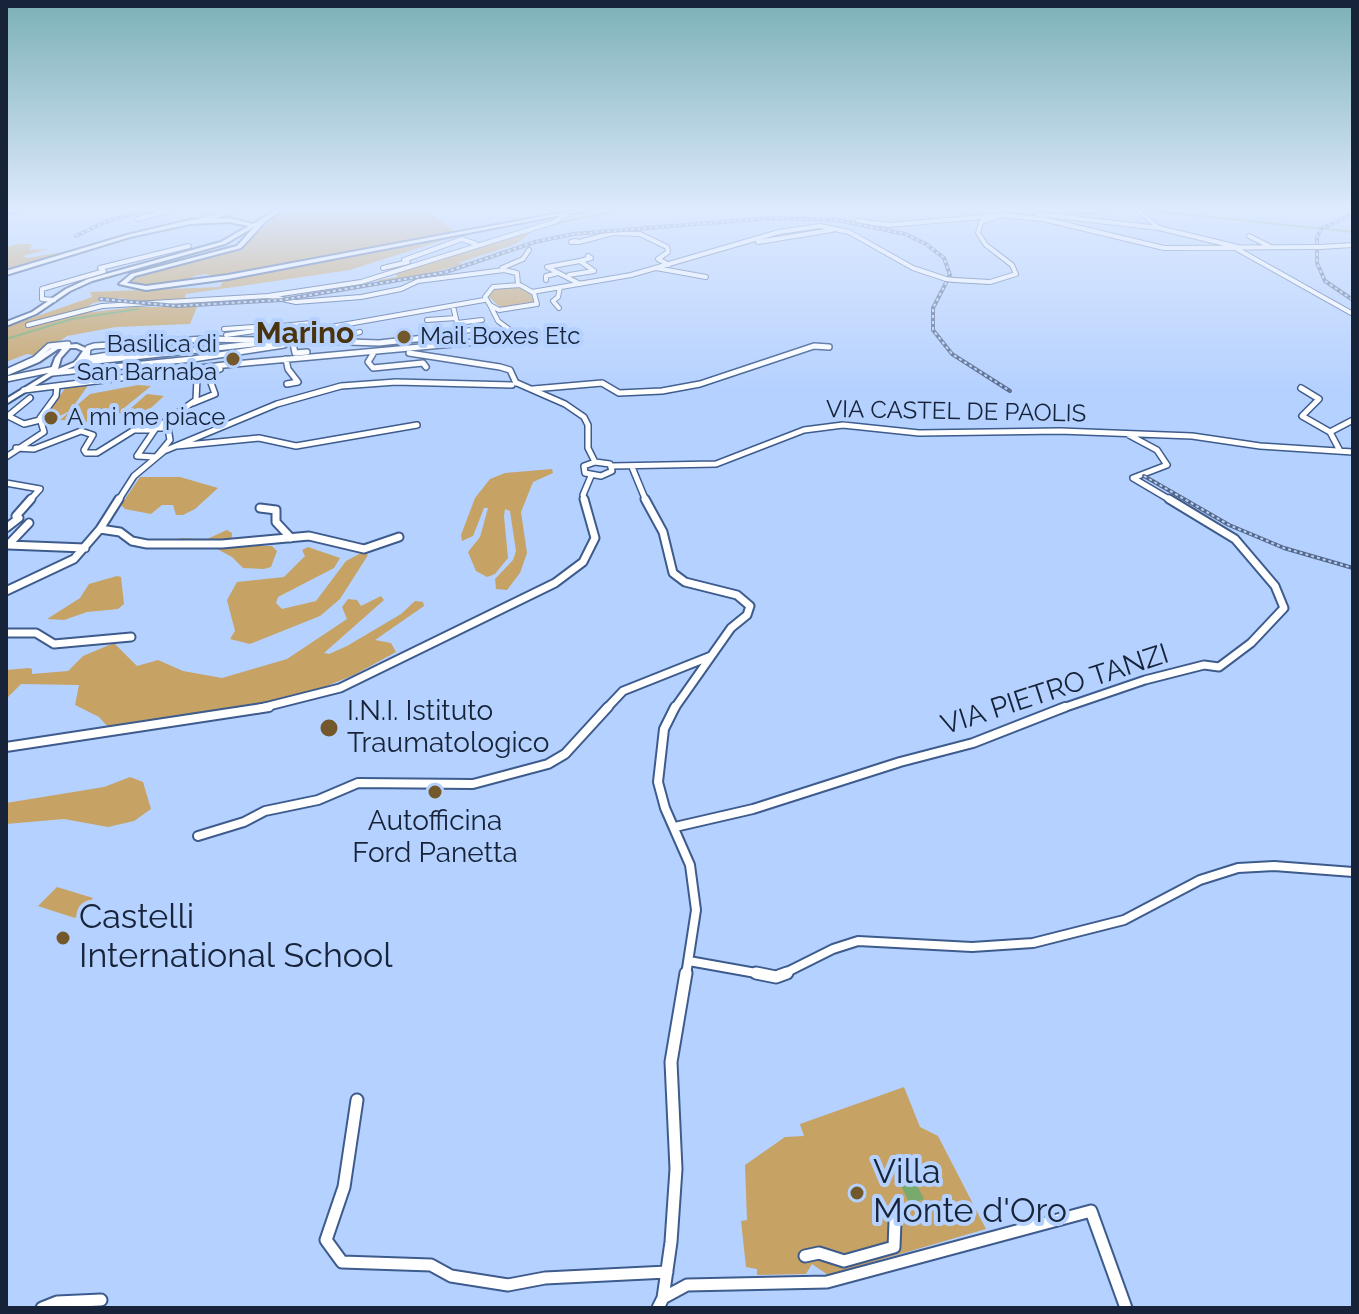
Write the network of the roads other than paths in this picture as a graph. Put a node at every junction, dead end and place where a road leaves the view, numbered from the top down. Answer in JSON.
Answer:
{"nodes":[{"id":1,"x":103,"y":271,"type":"edge"},
{"id":2,"x":121,"y":271,"type":"edge"},
{"id":3,"x":147,"y":271,"type":"edge"},
{"id":4,"x":258,"y":271,"type":"edge"},
{"id":5,"x":396,"y":271,"type":"edge"},
{"id":6,"x":486,"y":271,"type":"edge"},
{"id":7,"x":507,"y":271,"type":"edge"},
{"id":8,"x":513,"y":271,"type":"edge"},
{"id":9,"x":593,"y":271,"type":"edge"},
{"id":10,"x":631,"y":271,"type":"edge"},
{"id":11,"x":674,"y":271,"type":"edge"},
{"id":12,"x":923,"y":271,"type":"edge"},
{"id":13,"x":1015,"y":271,"type":"edge"},
{"id":14,"x":1278,"y":271,"type":"edge"},
{"id":15,"x":480,"y":273,"type":"junction"},
{"id":16,"x":558,"y":273,"type":"joint"},
{"id":17,"x":706,"y":277,"type":"dead end"},
{"id":18,"x":561,"y":279,"type":"dead end"},
{"id":19,"x":574,"y":279,"type":"junction"},
{"id":20,"x":546,"y":280,"type":"dead end"},
{"id":21,"x":518,"y":285,"type":"junction"},
{"id":22,"x":560,"y":287,"type":"junction"},
{"id":23,"x":535,"y":290,"type":"junction"},
{"id":24,"x":268,"y":296,"type":"junction"},
{"id":25,"x":54,"y":300,"type":"junction"},
{"id":26,"x":453,"y":306,"type":"junction"},
{"id":27,"x":484,"y":306,"type":"junction"},
{"id":28,"x":559,"y":308,"type":"dead end"},
{"id":29,"x":427,"y":310,"type":"junction"},
{"id":30,"x":500,"y":313,"type":"dead end"},
{"id":31,"x":1353,"y":314,"type":"edge"},
{"id":32,"x":456,"y":318,"type":"junction"},
{"id":33,"x":427,"y":320,"type":"junction"},
{"id":34,"x":355,"y":323,"type":"junction"},
{"id":35,"x":6,"y":324,"type":"edge"},
{"id":36,"x":28,"y":325,"type":"dead end"},
{"id":37,"x":271,"y":327,"type":"junction"},
{"id":38,"x":325,"y":328,"type":"junction"},
{"id":39,"x":224,"y":329,"type":"dead end"},
{"id":40,"x":262,"y":330,"type":"junction"},
{"id":41,"x":249,"y":331,"type":"junction"},
{"id":42,"x":360,"y":332,"type":"junction"},
{"id":43,"x":425,"y":335,"type":"junction"},
{"id":44,"x":164,"y":336,"type":"dead end"},
{"id":45,"x":329,"y":337,"type":"dead end"},
{"id":46,"x":230,"y":338,"type":"junction"},
{"id":47,"x":338,"y":338,"type":"junction"},
{"id":48,"x":205,"y":339,"type":"junction"},
{"id":49,"x":217,"y":339,"type":"junction"},
{"id":50,"x":247,"y":340,"type":"junction"},
{"id":51,"x":263,"y":340,"type":"junction"},
{"id":52,"x":315,"y":340,"type":"junction"},
{"id":53,"x":137,"y":341,"type":"junction"},
{"id":54,"x":159,"y":342,"type":"junction"},
{"id":55,"x":194,"y":342,"type":"junction"},
{"id":56,"x":291,"y":342,"type":"junction"},
{"id":57,"x":364,"y":342,"type":"junction"},
{"id":58,"x":68,"y":345,"type":"junction"},
{"id":59,"x":283,"y":347,"type":"joint"},
{"id":60,"x":829,"y":347,"type":"dead end"},
{"id":61,"x":225,"y":348,"type":"junction"},
{"id":62,"x":363,"y":353,"type":"junction"},
{"id":63,"x":149,"y":354,"type":"junction"},
{"id":64,"x":373,"y":354,"type":"junction"},
{"id":65,"x":193,"y":355,"type":"junction"},
{"id":66,"x":94,"y":359,"type":"junction"},
{"id":67,"x":286,"y":359,"type":"junction"},
{"id":68,"x":82,"y":360,"type":"junction"},
{"id":69,"x":224,"y":365,"type":"junction"},
{"id":70,"x":426,"y":367,"type":"dead end"},
{"id":71,"x":192,"y":369,"type":"junction"},
{"id":72,"x":54,"y":371,"type":"junction"},
{"id":73,"x":6,"y":375,"type":"edge"},
{"id":74,"x":195,"y":379,"type":"junction"},
{"id":75,"x":515,"y":383,"type":"junction"},
{"id":76,"x":287,"y":384,"type":"dead end"},
{"id":77,"x":57,"y":387,"type":"junction"},
{"id":78,"x":1301,"y":388,"type":"dead end"},
{"id":79,"x":533,"y":389,"type":"junction"},
{"id":80,"x":24,"y":390,"type":"junction"},
{"id":81,"x":30,"y":398,"type":"dead end"},
{"id":82,"x":6,"y":402,"type":"edge"},
{"id":83,"x":193,"y":403,"type":"junction"},
{"id":84,"x":172,"y":419,"type":"junction"},
{"id":85,"x":40,"y":420,"type":"junction"},
{"id":86,"x":1353,"y":420,"type":"edge"},
{"id":87,"x":417,"y":425,"type":"dead end"},
{"id":88,"x":168,"y":428,"type":"junction"},
{"id":89,"x":155,"y":429,"type":"junction"},
{"id":90,"x":1330,"y":432,"type":"junction"},
{"id":91,"x":1129,"y":435,"type":"junction"},
{"id":92,"x":172,"y":443,"type":"junction"},
{"id":93,"x":16,"y":448,"type":"junction"},
{"id":94,"x":1340,"y":451,"type":"junction"},
{"id":95,"x":1353,"y":452,"type":"edge"},
{"id":96,"x":6,"y":457,"type":"edge"},
{"id":97,"x":156,"y":457,"type":"junction"},
{"id":98,"x":595,"y":462,"type":"junction"},
{"id":99,"x":612,"y":466,"type":"junction"},
{"id":100,"x":632,"y":467,"type":"junction"},
{"id":101,"x":591,"y":476,"type":"junction"},
{"id":102,"x":6,"y":483,"type":"edge"},
{"id":103,"x":260,"y":508,"type":"dead end"},
{"id":104,"x":18,"y":517,"type":"junction"},
{"id":105,"x":6,"y":527,"type":"edge"},
{"id":106,"x":100,"y":529,"type":"junction"},
{"id":107,"x":399,"y":537,"type":"dead end"},
{"id":108,"x":291,"y":538,"type":"junction"},
{"id":109,"x":85,"y":548,"type":"junction"},
{"id":110,"x":6,"y":591,"type":"edge"},
{"id":111,"x":6,"y":633,"type":"edge"},
{"id":112,"x":131,"y":637,"type":"dead end"},
{"id":113,"x":713,"y":655,"type":"junction"},
{"id":114,"x":6,"y":747,"type":"edge"},
{"id":115,"x":675,"y":827,"type":"junction"},
{"id":116,"x":198,"y":836,"type":"dead end"},
{"id":117,"x":1353,"y":872,"type":"edge"},
{"id":118,"x":689,"y":961,"type":"junction"},
{"id":119,"x":357,"y":1100,"type":"dead end"},
{"id":120,"x":895,"y":1222,"type":"dead end"},
{"id":121,"x":805,"y":1256,"type":"dead end"},
{"id":122,"x":667,"y":1272,"type":"junction"},
{"id":123,"x":101,"y":1300,"type":"dead end"},
{"id":124,"x":661,"y":1303,"type":"edge"},
{"id":125,"x":42,"y":1308,"type":"edge"},
{"id":126,"x":1126,"y":1308,"type":"edge"}],
"edges":[{"from":1,"to":25,"type":"street"},
{"from":2,"to":25,"type":"main road"},
{"from":3,"to":4,"type":"main road"},
{"from":5,"to":24,"type":"street"},
{"from":6,"to":15,"type":"street"},
{"from":7,"to":15,"type":"street"},
{"from":8,"to":21,"type":"street"},
{"from":9,"to":19,"type":"street"},
{"from":10,"to":19,"type":"street"},
{"from":11,"to":17,"type":"street"},
{"from":12,"to":13,"type":"street","bridge":true},
{"from":14,"to":31,"type":"street"},
{"from":15,"to":24,"type":"street"},
{"from":16,"to":19,"type":"street"},
{"from":16,"to":20,"type":"street"},
{"from":18,"to":19,"type":"street"},
{"from":19,"to":22,"type":"street"},
{"from":19,"to":23,"type":"street"},
{"from":21,"to":23,"type":"street"},
{"from":21,"to":27,"type":"street"},
{"from":22,"to":23,"type":"street"},
{"from":22,"to":28,"type":"street"},
{"from":23,"to":27,"type":"street"},
{"from":23,"to":30,"type":"street"},
{"from":24,"to":36,"type":"street"},
{"from":25,"to":35,"type":"main road"},
{"from":26,"to":27,"type":"street"},
{"from":26,"to":29,"type":"street"},
{"from":26,"to":32,"type":"street"},
{"from":27,"to":32,"type":"street"},
{"from":27,"to":43,"type":"street"},
{"from":27,"to":62,"type":"street"},
{"from":29,"to":33,"type":"street"},
{"from":29,"to":34,"type":"street"},
{"from":32,"to":33,"type":"street"},
{"from":33,"to":43,"type":"street"},
{"from":34,"to":38,"type":"street"},
{"from":34,"to":42,"type":"street"},
{"from":37,"to":38,"type":"street"},
{"from":37,"to":39,"type":"street"},
{"from":37,"to":40,"type":"street"},
{"from":38,"to":52,"type":"street"},
{"from":40,"to":41,"type":"street"},
{"from":40,"to":51,"type":"street"},
{"from":41,"to":46,"type":"street"},
{"from":41,"to":50,"type":"street"},
{"from":42,"to":47,"type":"street"},
{"from":42,"to":57,"type":"street"},
{"from":43,"to":57,"type":"street"},
{"from":44,"to":54,"type":"street"},
{"from":45,"to":47,"type":"street"},
{"from":46,"to":48,"type":"street"},
{"from":46,"to":49,"type":"street"},
{"from":46,"to":50,"type":"street"},
{"from":46,"to":61,"type":"street"},
{"from":47,"to":57,"type":"street"},
{"from":48,"to":49,"type":"street"},
{"from":48,"to":55,"type":"street"},
{"from":49,"to":55,"type":"street"},
{"from":50,"to":51,"type":"street"},
{"from":51,"to":56,"type":"street"},
{"from":51,"to":61,"type":"street"},
{"from":52,"to":56,"type":"street"},
{"from":52,"to":57,"type":"street"},
{"from":53,"to":54,"type":"street"},
{"from":53,"to":66,"type":"street"},
{"from":53,"to":68,"type":"street"},
{"from":54,"to":55,"type":"street"},
{"from":55,"to":63,"type":"street"},
{"from":55,"to":65,"type":"street"},
{"from":56,"to":57,"type":"street"},
{"from":56,"to":65,"type":"street"},
{"from":58,"to":68,"type":"main road"},
{"from":58,"to":72,"type":"main road"},
{"from":58,"to":73,"type":"main road"},
{"from":59,"to":59,"type":"street"},
{"from":60,"to":79,"type":"street"},
{"from":61,"to":65,"type":"street"},
{"from":62,"to":64,"type":"street"},
{"from":62,"to":67,"type":"street"},
{"from":63,"to":65,"type":"street"},
{"from":63,"to":66,"type":"street"},
{"from":64,"to":70,"type":"street"},
{"from":64,"to":75,"type":"street"},
{"from":65,"to":71,"type":"street"},
{"from":65,"to":72,"type":"street"},
{"from":66,"to":68,"type":"street"},
{"from":66,"to":68,"type":"street"},
{"from":67,"to":69,"type":"street"},
{"from":67,"to":76,"type":"street"},
{"from":68,"to":72,"type":"main road"},
{"from":69,"to":71,"type":"street"},
{"from":69,"to":74,"type":"street"},
{"from":71,"to":77,"type":"street"},
{"from":72,"to":73,"type":"street"},
{"from":72,"to":80,"type":"main road"},
{"from":74,"to":83,"type":"street"},
{"from":74,"to":83,"type":"street"},
{"from":75,"to":79,"type":"street"},
{"from":75,"to":92,"type":"street"},
{"from":77,"to":80,"type":"street"},
{"from":77,"to":85,"type":"street"},
{"from":78,"to":90,"type":"street"},
{"from":79,"to":98,"type":"street"},
{"from":80,"to":82,"type":"main road"},
{"from":81,"to":85,"type":"street"},
{"from":83,"to":84,"type":"street"},
{"from":84,"to":88,"type":"street"},
{"from":84,"to":89,"type":"street"},
{"from":85,"to":93,"type":"street"},
{"from":86,"to":90,"type":"street"},
{"from":87,"to":92,"type":"street"},
{"from":88,"to":89,"type":"street"},
{"from":88,"to":92,"type":"street"},
{"from":89,"to":93,"type":"street"},
{"from":89,"to":97,"type":"street"},
{"from":90,"to":94,"type":"street"},
{"from":91,"to":94,"type":"street","name":"VIA CASTEL DE PAOLIS"},
{"from":91,"to":100,"type":"street","name":"VIA CASTEL DE PAOLIS"},
{"from":91,"to":115,"type":"street","name":"VIA PIETRO TANZI"},
{"from":92,"to":97,"type":"street"},
{"from":93,"to":96,"type":"street"},
{"from":94,"to":95,"type":"street","name":"VIA CASTEL DE PAOLIS"},
{"from":97,"to":106,"type":"street"},
{"from":98,"to":99,"type":"street","name":"VIA CASTEL DE PAOLIS"},
{"from":98,"to":101,"type":"street"},
{"from":99,"to":100,"type":"street","name":"VIA CASTEL DE PAOLIS"},
{"from":99,"to":101,"type":"street"},
{"from":100,"to":113,"type":"street"},
{"from":101,"to":114,"type":"street"},
{"from":102,"to":104,"type":"street"},
{"from":103,"to":108,"type":"street"},
{"from":104,"to":105,"type":"street"},
{"from":104,"to":109,"type":"street"},
{"from":106,"to":108,"type":"street"},
{"from":106,"to":109,"type":"street"},
{"from":107,"to":108,"type":"street"},
{"from":109,"to":110,"type":"street"},
{"from":111,"to":112,"type":"street"},
{"from":113,"to":115,"type":"street"},
{"from":113,"to":116,"type":"street"},
{"from":115,"to":118,"type":"street"},
{"from":117,"to":118,"type":"street"},
{"from":118,"to":122,"type":"street"},
{"from":119,"to":122,"type":"street"},
{"from":120,"to":121,"type":"street"},
{"from":122,"to":124,"type":"street"},
{"from":123,"to":125,"type":"street"},
{"from":124,"to":126,"type":"street"}]}
